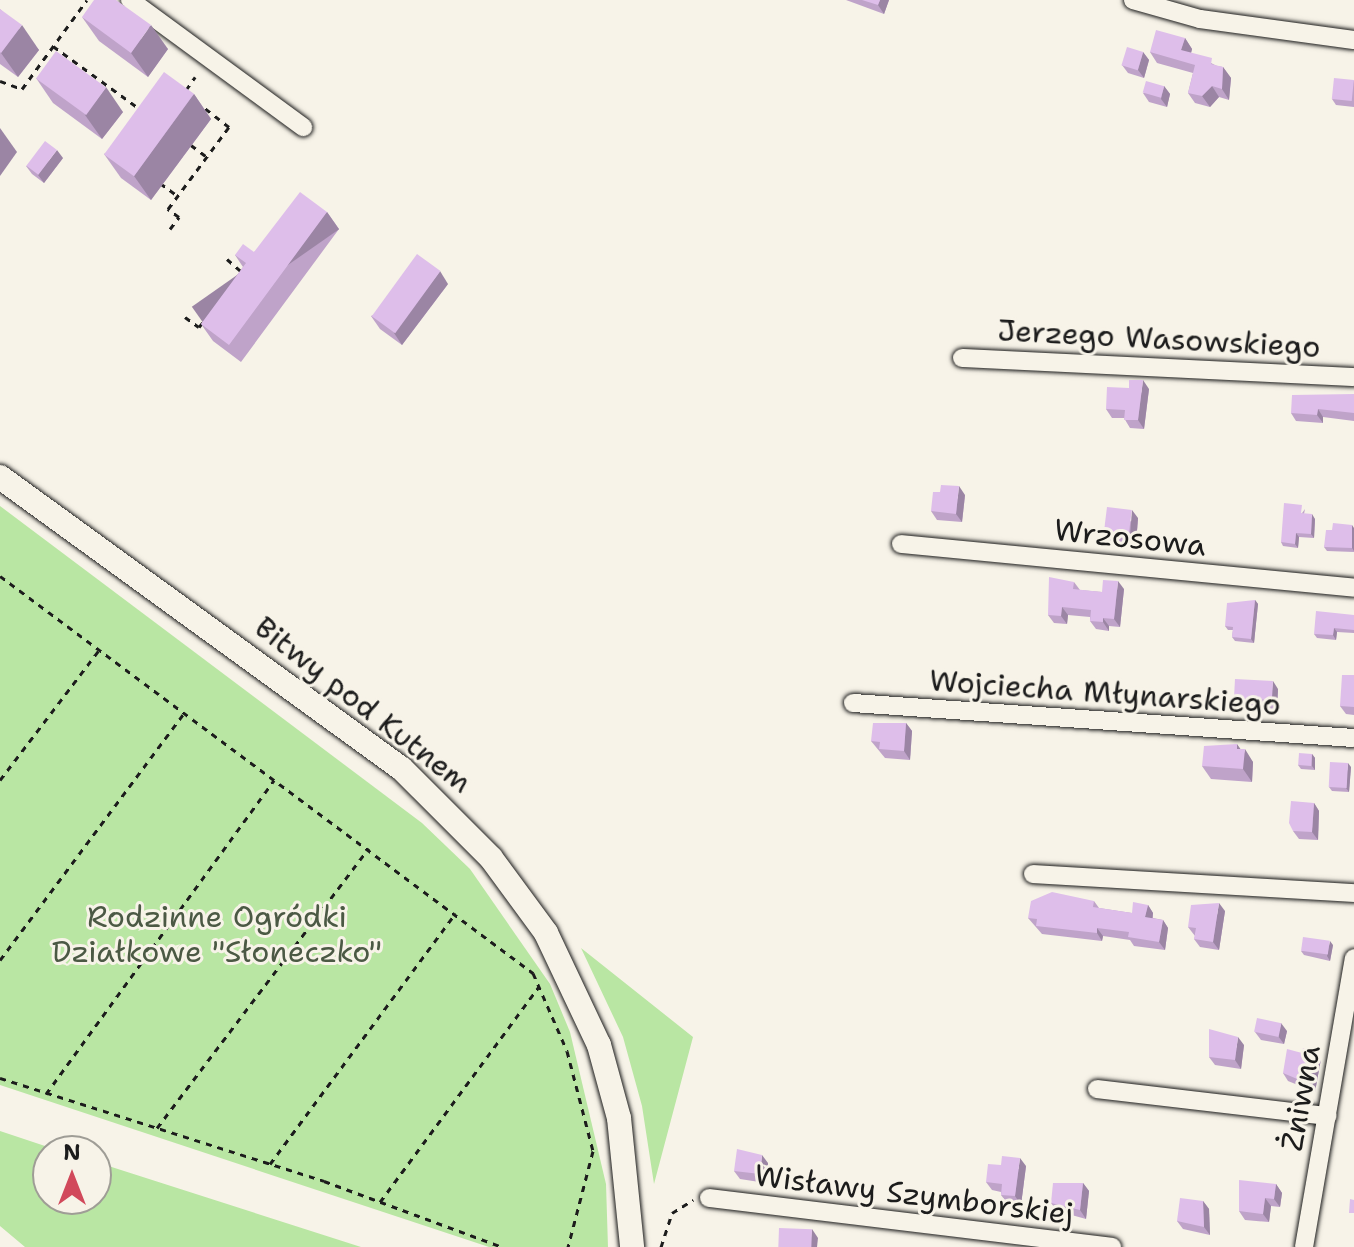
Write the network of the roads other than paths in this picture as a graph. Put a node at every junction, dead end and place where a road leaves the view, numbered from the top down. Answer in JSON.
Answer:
{"nodes":[{"id":1,"x":130,"y":0,"type":"edge"},
{"id":2,"x":1133,"y":0,"type":"edge"},
{"id":3,"x":1354,"y":40,"type":"edge"},
{"id":4,"x":303,"y":127,"type":"dead end"},
{"id":5,"x":962,"y":358,"type":"dead end"},
{"id":6,"x":1354,"y":377,"type":"edge"},
{"id":7,"x":0,"y":477,"type":"edge"},
{"id":8,"x":901,"y":544,"type":"dead end"},
{"id":9,"x":1354,"y":588,"type":"edge"},
{"id":10,"x":853,"y":703,"type":"dead end"},
{"id":11,"x":1354,"y":738,"type":"edge"},
{"id":12,"x":1033,"y":874,"type":"dead end"},
{"id":13,"x":1354,"y":893,"type":"edge"},
{"id":14,"x":1354,"y":958,"type":"edge"},
{"id":15,"x":1097,"y":1089,"type":"dead end"},
{"id":16,"x":1327,"y":1116,"type":"junction"},
{"id":17,"x":709,"y":1198,"type":"road end"},
{"id":18,"x":632,"y":1247,"type":"edge"},
{"id":19,"x":1112,"y":1247,"type":"edge"},
{"id":20,"x":1304,"y":1247,"type":"edge"}],
"edges":[{"from":1,"to":4,"type":"street"},
{"from":2,"to":3,"type":"street"},
{"from":5,"to":6,"type":"street","name":"Jerzego Wasowskiego"},
{"from":7,"to":18,"type":"main road","name":"Bitwy pod Kutnem"},
{"from":8,"to":9,"type":"street","name":"Wrzosowa"},
{"from":10,"to":11,"type":"street","name":"Wojciecha Młynarskiego"},
{"from":12,"to":13,"type":"street"},
{"from":14,"to":16,"type":"street","name":"Żniwna"},
{"from":15,"to":16,"type":"street"},
{"from":16,"to":20,"type":"street","name":"Żniwna"},
{"from":17,"to":19,"type":"street","name":"Wisławy Szymborskiej"}]}
